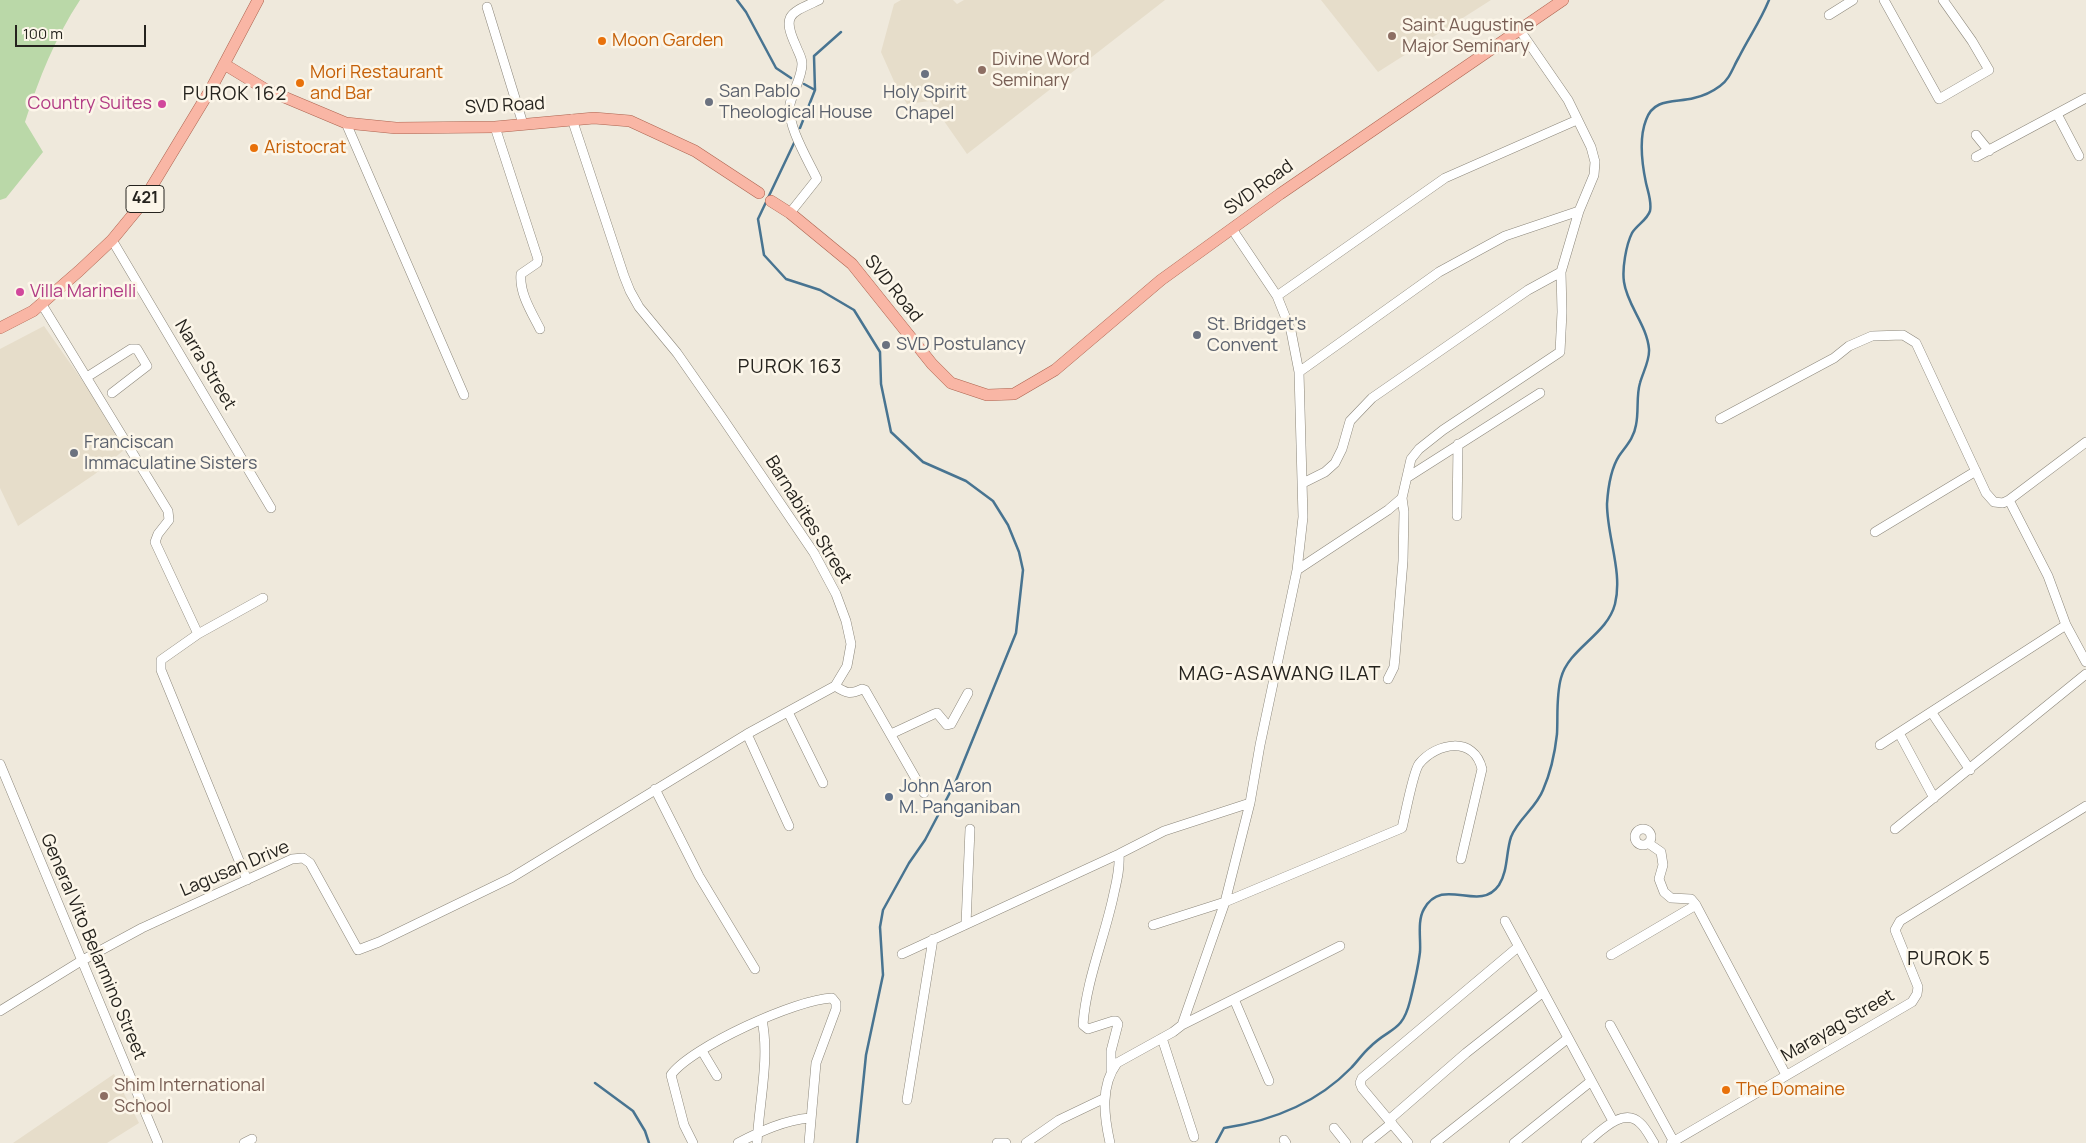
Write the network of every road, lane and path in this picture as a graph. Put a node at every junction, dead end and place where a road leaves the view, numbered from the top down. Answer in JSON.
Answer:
{"nodes":[{"id":1,"x":258,"y":0,"type":"edge"},
{"id":2,"x":819,"y":0,"type":"edge"},
{"id":3,"x":1563,"y":0,"type":"edge"},
{"id":4,"x":1853,"y":0,"type":"edge"},
{"id":5,"x":1884,"y":0,"type":"edge"},
{"id":6,"x":1943,"y":0,"type":"edge"},
{"id":7,"x":487,"y":7,"type":"dead end"},
{"id":8,"x":1829,"y":15,"type":"dead end"},
{"id":9,"x":1519,"y":29,"type":"junction"},
{"id":10,"x":224,"y":64,"type":"junction"},
{"id":11,"x":2086,"y":98,"type":"edge"},
{"id":12,"x":2057,"y":114,"type":"junction"},
{"id":13,"x":572,"y":119,"type":"junction"},
{"id":14,"x":1577,"y":120,"type":"junction"},
{"id":15,"x":346,"y":123,"type":"junction"},
{"id":16,"x":524,"y":124,"type":"junction"},
{"id":17,"x":495,"y":127,"type":"junction"},
{"id":18,"x":1976,"y":135,"type":"dead end"},
{"id":19,"x":1989,"y":151,"type":"junction"},
{"id":20,"x":2078,"y":156,"type":"dead end"},
{"id":21,"x":1976,"y":157,"type":"dead end"},
{"id":22,"x":758,"y":193,"type":"joint"},
{"id":23,"x":771,"y":201,"type":"joint"},
{"id":24,"x":1579,"y":211,"type":"junction"},
{"id":25,"x":790,"y":214,"type":"junction"},
{"id":26,"x":1232,"y":229,"type":"junction"},
{"id":27,"x":112,"y":240,"type":"junction"},
{"id":28,"x":1561,"y":272,"type":"junction"},
{"id":29,"x":1277,"y":296,"type":"junction"},
{"id":30,"x":42,"y":303,"type":"junction"},
{"id":31,"x":0,"y":328,"type":"edge"},
{"id":32,"x":540,"y":329,"type":"dead end"},
{"id":33,"x":1299,"y":372,"type":"junction"},
{"id":34,"x":87,"y":377,"type":"junction"},
{"id":35,"x":112,"y":393,"type":"dead end"},
{"id":36,"x":1540,"y":393,"type":"dead end"},
{"id":37,"x":464,"y":395,"type":"dead end"},
{"id":38,"x":1720,"y":419,"type":"dead end"},
{"id":39,"x":2086,"y":442,"type":"edge"},
{"id":40,"x":1458,"y":444,"type":"junction"},
{"id":41,"x":1976,"y":471,"type":"junction"},
{"id":42,"x":1408,"y":477,"type":"junction"},
{"id":43,"x":1303,"y":484,"type":"junction"},
{"id":44,"x":1402,"y":498,"type":"junction"},
{"id":45,"x":2009,"y":500,"type":"junction"},
{"id":46,"x":272,"y":508,"type":"dead end"},
{"id":47,"x":1457,"y":516,"type":"dead end"},
{"id":48,"x":1875,"y":532,"type":"dead end"},
{"id":49,"x":1297,"y":570,"type":"junction"},
{"id":50,"x":263,"y":598,"type":"dead end"},
{"id":51,"x":2066,"y":625,"type":"junction"},
{"id":52,"x":198,"y":634,"type":"junction"},
{"id":53,"x":2086,"y":662,"type":"edge"},
{"id":54,"x":2086,"y":674,"type":"edge"},
{"id":55,"x":1388,"y":679,"type":"dead end"},
{"id":56,"x":836,"y":686,"type":"junction"},
{"id":57,"x":968,"y":693,"type":"dead end"},
{"id":58,"x":788,"y":712,"type":"junction"},
{"id":59,"x":1932,"y":713,"type":"junction"},
{"id":60,"x":1899,"y":733,"type":"junction"},
{"id":61,"x":747,"y":734,"type":"junction"},
{"id":62,"x":891,"y":734,"type":"junction"},
{"id":63,"x":1880,"y":745,"type":"dead end"},
{"id":64,"x":0,"y":764,"type":"edge"},
{"id":65,"x":1970,"y":770,"type":"junction"},
{"id":66,"x":823,"y":783,"type":"dead end"},
{"id":67,"x":655,"y":789,"type":"junction"},
{"id":68,"x":924,"y":793,"type":"dead end"},
{"id":69,"x":1934,"y":798,"type":"junction"},
{"id":70,"x":1250,"y":803,"type":"junction"},
{"id":71,"x":2086,"y":806,"type":"edge"},
{"id":72,"x":789,"y":826,"type":"dead end"},
{"id":73,"x":970,"y":829,"type":"dead end"},
{"id":74,"x":1895,"y":829,"type":"dead end"},
{"id":75,"x":1648,"y":843,"type":"dead end"},
{"id":76,"x":1119,"y":854,"type":"junction"},
{"id":77,"x":1461,"y":859,"type":"dead end"},
{"id":78,"x":247,"y":880,"type":"junction"},
{"id":79,"x":1224,"y":902,"type":"junction"},
{"id":80,"x":1696,"y":905,"type":"junction"},
{"id":81,"x":1505,"y":922,"type":"dead end"},
{"id":82,"x":966,"y":924,"type":"junction"},
{"id":83,"x":1153,"y":925,"type":"dead end"},
{"id":84,"x":933,"y":939,"type":"junction"},
{"id":85,"x":1340,"y":946,"type":"dead end"},
{"id":86,"x":1518,"y":947,"type":"junction"},
{"id":87,"x":902,"y":954,"type":"dead end"},
{"id":88,"x":1610,"y":955,"type":"dead end"},
{"id":89,"x":81,"y":961,"type":"junction"},
{"id":90,"x":755,"y":969,"type":"dead end"},
{"id":91,"x":1542,"y":993,"type":"junction"},
{"id":92,"x":1234,"y":999,"type":"junction"},
{"id":93,"x":0,"y":1012,"type":"edge"},
{"id":94,"x":762,"y":1020,"type":"junction"},
{"id":95,"x":1182,"y":1025,"type":"junction"},
{"id":96,"x":1610,"y":1025,"type":"dead end"},
{"id":97,"x":1162,"y":1038,"type":"junction"},
{"id":98,"x":1566,"y":1039,"type":"junction"},
{"id":99,"x":702,"y":1051,"type":"junction"},
{"id":100,"x":1111,"y":1071,"type":"junction"},
{"id":101,"x":1786,"y":1075,"type":"junction"},
{"id":102,"x":717,"y":1076,"type":"dead end"},
{"id":103,"x":1269,"y":1081,"type":"dead end"},
{"id":104,"x":1590,"y":1082,"type":"junction"},
{"id":105,"x":1105,"y":1098,"type":"junction"},
{"id":106,"x":907,"y":1100,"type":"dead end"},
{"id":107,"x":810,"y":1118,"type":"junction"},
{"id":108,"x":1391,"y":1121,"type":"junction"},
{"id":109,"x":1612,"y":1122,"type":"junction"},
{"id":110,"x":1334,"y":1128,"type":"dead end"},
{"id":111,"x":758,"y":1133,"type":"junction"},
{"id":112,"x":1194,"y":1137,"type":"dead end"},
{"id":113,"x":1672,"y":1142,"type":"edge"},
{"id":114,"x":158,"y":1143,"type":"edge"},
{"id":115,"x":693,"y":1143,"type":"edge"},
{"id":116,"x":738,"y":1143,"type":"edge"},
{"id":117,"x":758,"y":1143,"type":"edge"},
{"id":118,"x":809,"y":1143,"type":"edge"},
{"id":119,"x":997,"y":1143,"type":"edge"},
{"id":120,"x":1006,"y":1143,"type":"edge"},
{"id":121,"x":1026,"y":1143,"type":"edge"},
{"id":122,"x":1110,"y":1143,"type":"edge"},
{"id":123,"x":1346,"y":1143,"type":"edge"},
{"id":124,"x":1367,"y":1143,"type":"edge"},
{"id":125,"x":1408,"y":1143,"type":"edge"},
{"id":126,"x":1435,"y":1143,"type":"edge"},
{"id":127,"x":1514,"y":1143,"type":"edge"},
{"id":128,"x":1586,"y":1143,"type":"edge"},
{"id":129,"x":1654,"y":1143,"type":"edge"}],
"edges":[{"from":1,"to":10,"type":"main road","number":"421"},
{"from":2,"to":25,"type":"street"},
{"from":3,"to":9,"type":"main road","name":"SVD Road"},
{"from":4,"to":8,"type":"street"},
{"from":5,"to":6,"type":"street"},
{"from":7,"to":16,"type":"street"},
{"from":9,"to":14,"type":"street"},
{"from":9,"to":26,"type":"main road","name":"SVD Road"},
{"from":10,"to":15,"type":"main road","name":"SVD Road"},
{"from":10,"to":27,"type":"main road","number":"421"},
{"from":11,"to":12,"type":"street"},
{"from":12,"to":19,"type":"street"},
{"from":12,"to":20,"type":"street"},
{"from":13,"to":16,"type":"main road","name":"SVD Road"},
{"from":13,"to":22,"type":"main road","name":"SVD Road"},
{"from":13,"to":56,"type":"street","name":"Barnabites Street"},
{"from":14,"to":24,"type":"street"},
{"from":14,"to":29,"type":"street"},
{"from":15,"to":17,"type":"main road","name":"SVD Road"},
{"from":15,"to":37,"type":"street"},
{"from":16,"to":17,"type":"main road","name":"SVD Road"},
{"from":17,"to":32,"type":"street"},
{"from":18,"to":19,"type":"street"},
{"from":19,"to":21,"type":"street"},
{"from":22,"to":23,"type":"street","name":"SVD Road"},
{"from":23,"to":25,"type":"main road","name":"SVD Road"},
{"from":24,"to":28,"type":"street"},
{"from":24,"to":33,"type":"street"},
{"from":25,"to":26,"type":"main road","name":"SVD Road"},
{"from":26,"to":29,"type":"street"},
{"from":27,"to":30,"type":"main road","number":"421"},
{"from":27,"to":46,"type":"street","name":"Narra Street"},
{"from":28,"to":42,"type":"street"},
{"from":28,"to":43,"type":"street"},
{"from":29,"to":33,"type":"street"},
{"from":30,"to":31,"type":"main road","number":"421"},
{"from":30,"to":34,"type":"street"},
{"from":33,"to":43,"type":"street"},
{"from":34,"to":35,"type":"street"},
{"from":34,"to":52,"type":"street"},
{"from":36,"to":40,"type":"street"},
{"from":38,"to":41,"type":"street"},
{"from":39,"to":45,"type":"street"},
{"from":40,"to":42,"type":"street"},
{"from":40,"to":47,"type":"street"},
{"from":41,"to":45,"type":"street"},
{"from":41,"to":48,"type":"street"},
{"from":42,"to":44,"type":"street"},
{"from":43,"to":49,"type":"street"},
{"from":44,"to":49,"type":"street"},
{"from":44,"to":55,"type":"street"},
{"from":45,"to":51,"type":"street"},
{"from":49,"to":70,"type":"street"},
{"from":50,"to":52,"type":"street"},
{"from":51,"to":53,"type":"street"},
{"from":51,"to":59,"type":"street"},
{"from":52,"to":78,"type":"street"},
{"from":54,"to":65,"type":"street"},
{"from":56,"to":58,"type":"street"},
{"from":56,"to":62,"type":"street"},
{"from":57,"to":62,"type":"street"},
{"from":58,"to":61,"type":"street"},
{"from":58,"to":66,"type":"street"},
{"from":59,"to":60,"type":"street"},
{"from":59,"to":65,"type":"street"},
{"from":60,"to":63,"type":"street"},
{"from":60,"to":69,"type":"street"},
{"from":61,"to":67,"type":"street"},
{"from":61,"to":72,"type":"street"},
{"from":62,"to":68,"type":"street"},
{"from":64,"to":89,"type":"street","name":"General Vito Belarmino Street"},
{"from":65,"to":69,"type":"street"},
{"from":67,"to":78,"type":"street","name":"Lagusan Drive"},
{"from":67,"to":90,"type":"street"},
{"from":69,"to":74,"type":"street"},
{"from":70,"to":76,"type":"street"},
{"from":70,"to":79,"type":"street"},
{"from":71,"to":101,"type":"street","name":"Marayag Street"},
{"from":73,"to":82,"type":"street"},
{"from":75,"to":80,"type":"street"},
{"from":76,"to":82,"type":"street"},
{"from":76,"to":100,"type":"street"},
{"from":77,"to":79,"type":"street"},
{"from":78,"to":89,"type":"street","name":"Lagusan Drive"},
{"from":79,"to":83,"type":"street"},
{"from":79,"to":95,"type":"street"},
{"from":80,"to":88,"type":"street"},
{"from":80,"to":101,"type":"street"},
{"from":81,"to":86,"type":"street"},
{"from":82,"to":84,"type":"street"},
{"from":84,"to":87,"type":"street"},
{"from":84,"to":106,"type":"street"},
{"from":85,"to":92,"type":"street"},
{"from":86,"to":91,"type":"street"},
{"from":86,"to":108,"type":"street"},
{"from":89,"to":93,"type":"street","name":"Lagusan Drive"},
{"from":89,"to":114,"type":"street","name":"General Vito Belarmino Street"},
{"from":91,"to":98,"type":"street"},
{"from":91,"to":108,"type":"street"},
{"from":92,"to":95,"type":"street"},
{"from":92,"to":103,"type":"street"},
{"from":94,"to":99,"type":"street"},
{"from":94,"to":107,"type":"street"},
{"from":94,"to":111,"type":"street"},
{"from":95,"to":97,"type":"street"},
{"from":96,"to":113,"type":"street"},
{"from":97,"to":100,"type":"street"},
{"from":97,"to":112,"type":"street"},
{"from":98,"to":104,"type":"street"},
{"from":98,"to":126,"type":"street"},
{"from":99,"to":102,"type":"street"},
{"from":99,"to":115,"type":"street"},
{"from":100,"to":105,"type":"street"},
{"from":101,"to":113,"type":"street","name":"Marayag Street"},
{"from":104,"to":109,"type":"street"},
{"from":104,"to":127,"type":"street"},
{"from":105,"to":121,"type":"street"},
{"from":105,"to":122,"type":"street"},
{"from":107,"to":111,"type":"street"},
{"from":107,"to":118,"type":"street"},
{"from":108,"to":124,"type":"street"},
{"from":108,"to":125,"type":"street"},
{"from":109,"to":128,"type":"street"},
{"from":109,"to":129,"type":"street"},
{"from":110,"to":123,"type":"street"},
{"from":111,"to":116,"type":"street"},
{"from":111,"to":117,"type":"street"},
{"from":119,"to":120,"type":"street"}]}
